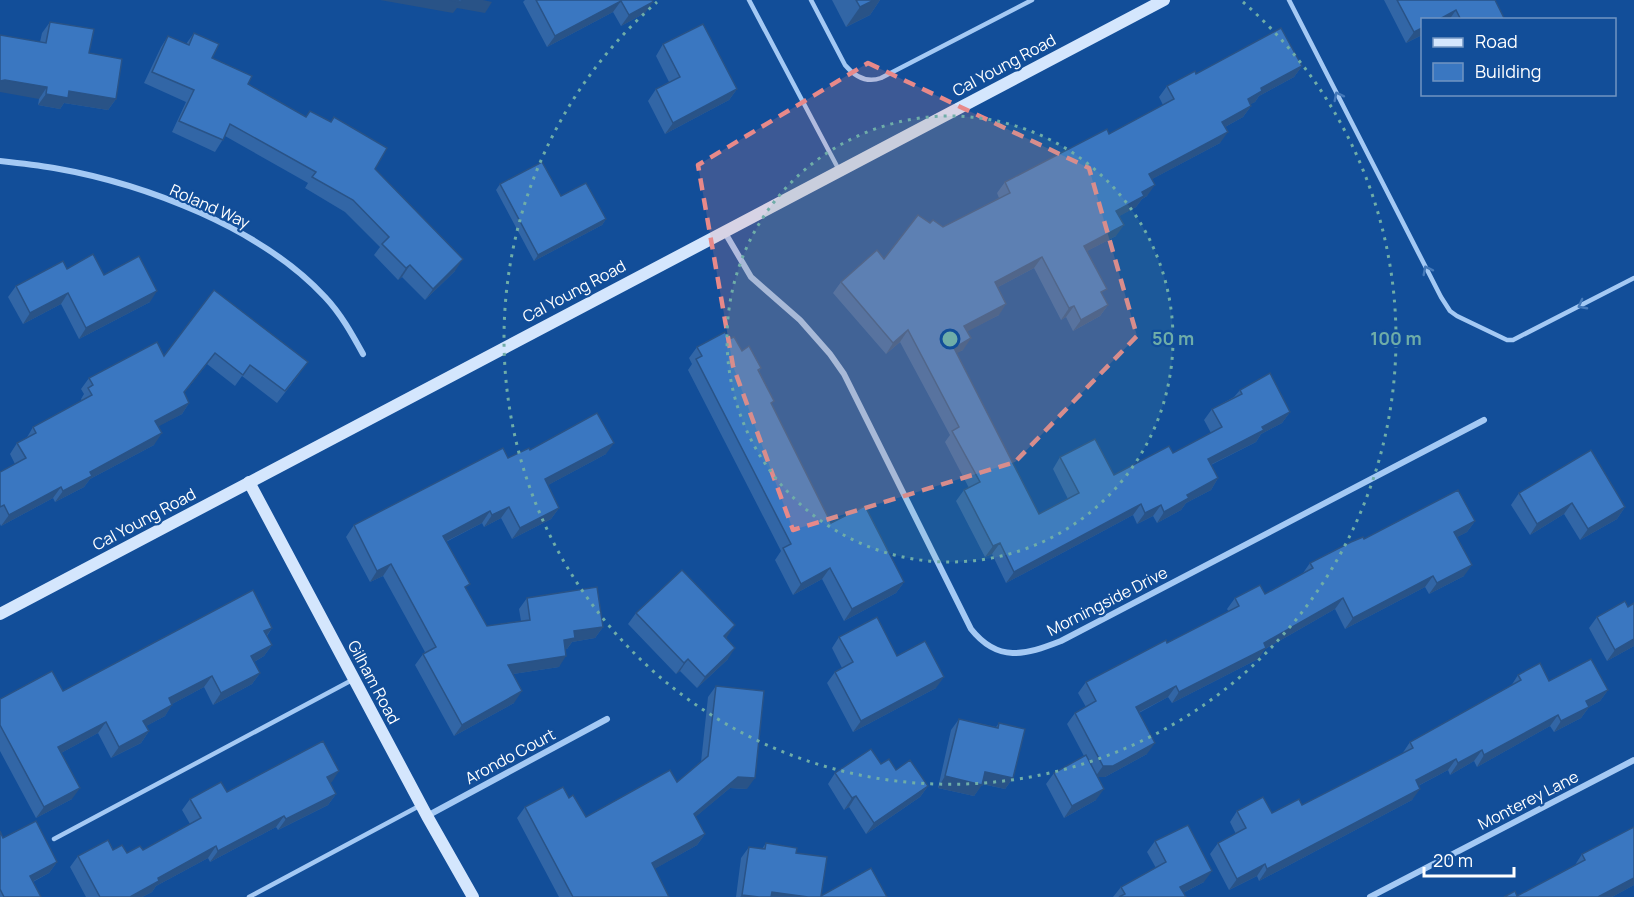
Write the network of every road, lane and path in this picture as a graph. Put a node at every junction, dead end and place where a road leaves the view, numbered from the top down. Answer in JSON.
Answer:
{"nodes":[{"id":1,"x":750,"y":0,"type":"edge"},
{"id":2,"x":811,"y":0,"type":"edge"},
{"id":3,"x":1032,"y":0,"type":"edge"},
{"id":4,"x":1164,"y":0,"type":"edge"},
{"id":5,"x":1289,"y":0,"type":"edge"},
{"id":6,"x":0,"y":161,"type":"edge"},
{"id":7,"x":839,"y":171,"type":"junction"},
{"id":8,"x":724,"y":231,"type":"junction"},
{"id":9,"x":1634,"y":278,"type":"edge"},
{"id":10,"x":363,"y":354,"type":"dead end"},
{"id":11,"x":1484,"y":420,"type":"dead end"},
{"id":12,"x":249,"y":482,"type":"junction"},
{"id":13,"x":0,"y":614,"type":"edge"},
{"id":14,"x":354,"y":678,"type":"junction"},
{"id":15,"x":607,"y":719,"type":"dead end"},
{"id":16,"x":1634,"y":760,"type":"edge"},
{"id":17,"x":424,"y":810,"type":"junction"},
{"id":18,"x":54,"y":839,"type":"dead end"},
{"id":19,"x":249,"y":897,"type":"edge"},
{"id":20,"x":473,"y":897,"type":"edge"},
{"id":21,"x":1370,"y":897,"type":"edge"}],
"edges":[{"from":1,"to":7,"type":"lane"},
{"from":2,"to":3,"type":"lane"},
{"from":4,"to":7,"type":"main road","name":"Cal Young Road"},
{"from":9,"to":5,"type":"lane","one_way":true},
{"from":6,"to":10,"type":"street","name":"Roland Way"},
{"from":7,"to":8,"type":"main road","name":"Cal Young Road"},
{"from":8,"to":11,"type":"street","name":"Morningside Drive"},
{"from":8,"to":12,"type":"main road","name":"Cal Young Road"},
{"from":12,"to":13,"type":"main road","name":"Cal Young Road"},
{"from":12,"to":14,"type":"main road","name":"Gilham Road"},
{"from":14,"to":17,"type":"main road","name":"Gilham Road"},
{"from":14,"to":18,"type":"lane"},
{"from":15,"to":17,"type":"street","name":"Arondo Court"},
{"from":16,"to":21,"type":"street","name":"Monterey Lane"},
{"from":17,"to":19,"type":"lane"},
{"from":17,"to":20,"type":"main road","name":"Gilham Road"}]}
